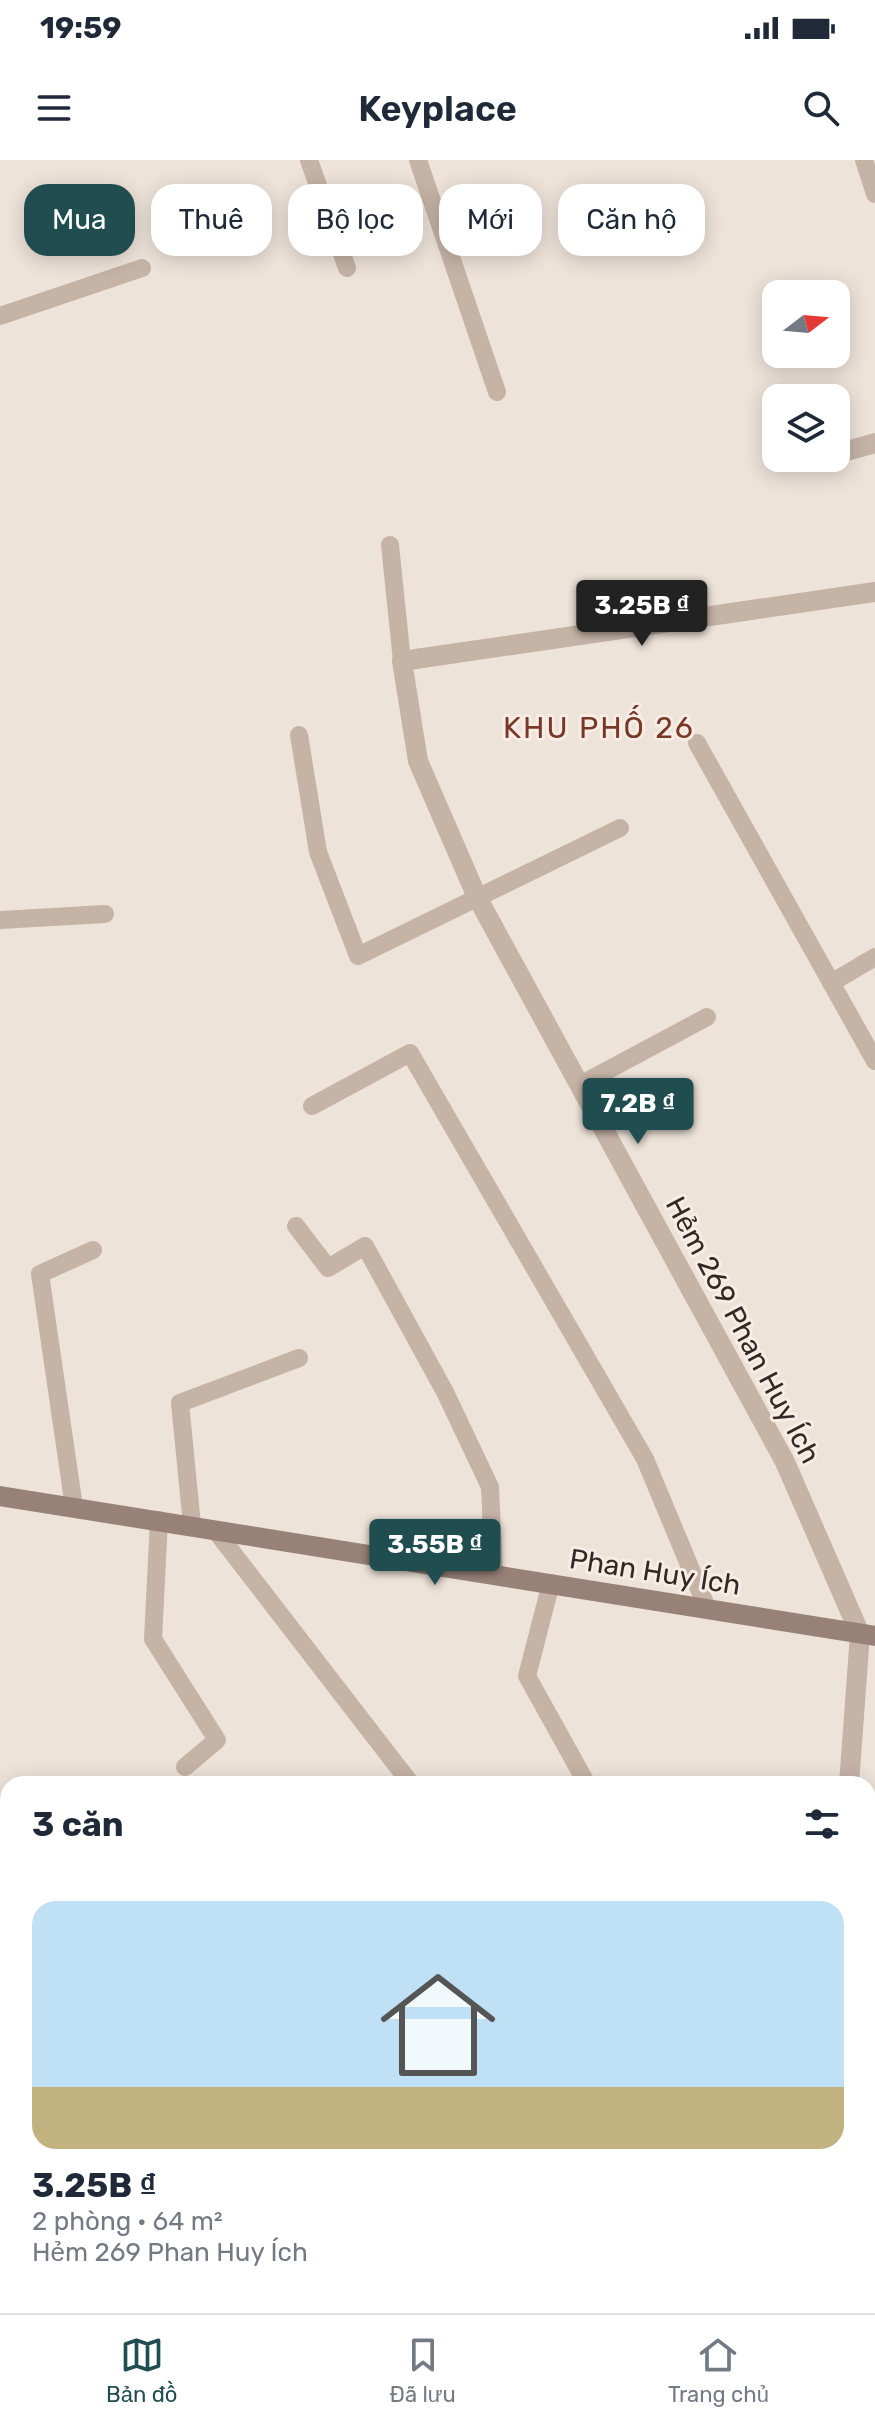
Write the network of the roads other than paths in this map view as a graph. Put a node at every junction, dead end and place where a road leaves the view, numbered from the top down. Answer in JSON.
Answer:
{"nodes":[{"id":1,"x":309,"y":160,"type":"edge"},
{"id":2,"x":418,"y":160,"type":"edge"},
{"id":3,"x":864,"y":160,"type":"edge"},
{"id":4,"x":875,"y":194,"type":"edge"},
{"id":5,"x":142,"y":268,"type":"dead end"},
{"id":6,"x":347,"y":268,"type":"dead end"},
{"id":7,"x":0,"y":316,"type":"edge"},
{"id":8,"x":497,"y":392,"type":"dead end"},
{"id":9,"x":875,"y":443,"type":"edge"},
{"id":10,"x":850,"y":450,"type":"edge"},
{"id":11,"x":390,"y":545,"type":"dead end"},
{"id":12,"x":875,"y":592,"type":"edge"},
{"id":13,"x":402,"y":661,"type":"junction"},
{"id":14,"x":299,"y":735,"type":"dead end"},
{"id":15,"x":697,"y":743,"type":"dead end"},
{"id":16,"x":620,"y":828,"type":"dead end"},
{"id":17,"x":477,"y":897,"type":"junction"},
{"id":18,"x":105,"y":914,"type":"dead end"},
{"id":19,"x":0,"y":920,"type":"edge"},
{"id":20,"x":875,"y":957,"type":"edge"},
{"id":21,"x":831,"y":983,"type":"junction"},
{"id":22,"x":707,"y":1017,"type":"dead end"},
{"id":23,"x":875,"y":1061,"type":"edge"},
{"id":24,"x":580,"y":1085,"type":"junction"},
{"id":25,"x":312,"y":1106,"type":"dead end"},
{"id":26,"x":296,"y":1226,"type":"dead end"},
{"id":27,"x":93,"y":1250,"type":"dead end"},
{"id":28,"x":299,"y":1358,"type":"dead end"},
{"id":29,"x":0,"y":1496,"type":"edge"},
{"id":30,"x":74,"y":1507,"type":"junction"},
{"id":31,"x":159,"y":1520,"type":"junction"},
{"id":32,"x":192,"y":1525,"type":"junction"},
{"id":33,"x":215,"y":1530,"type":"junction"},
{"id":34,"x":494,"y":1574,"type":"junction"},
{"id":35,"x":551,"y":1583,"type":"junction"},
{"id":36,"x":707,"y":1608,"type":"junction"},
{"id":37,"x":868,"y":1635,"type":"edge"},
{"id":38,"x":185,"y":1767,"type":"dead end"},
{"id":39,"x":405,"y":1776,"type":"edge"},
{"id":40,"x":583,"y":1776,"type":"edge"},
{"id":41,"x":850,"y":1776,"type":"edge"}],
"edges":[{"from":1,"to":6,"type":"lane"},
{"from":2,"to":8,"type":"lane"},
{"from":3,"to":4,"type":"lane"},
{"from":5,"to":7,"type":"lane"},
{"from":9,"to":10,"type":"street"},
{"from":11,"to":13,"type":"lane","name":"Hẻm 269 Phan Huy Ích"},
{"from":12,"to":13,"type":"street"},
{"from":13,"to":17,"type":"street","name":"Hẻm 269 Phan Huy Ích"},
{"from":14,"to":17,"type":"lane"},
{"from":15,"to":21,"type":"lane"},
{"from":16,"to":17,"type":"lane"},
{"from":17,"to":24,"type":"street","name":"Hẻm 269 Phan Huy Ích"},
{"from":18,"to":19,"type":"lane"},
{"from":20,"to":21,"type":"lane"},
{"from":21,"to":23,"type":"lane"},
{"from":22,"to":24,"type":"lane"},
{"from":24,"to":37,"type":"street","name":"Hẻm 269 Phan Huy Ích"},
{"from":25,"to":36,"type":"lane"},
{"from":26,"to":34,"type":"lane"},
{"from":27,"to":30,"type":"lane"},
{"from":28,"to":32,"type":"lane"},
{"from":29,"to":30,"type":"main road","name":"Phan Huy Ích"},
{"from":30,"to":31,"type":"main road","name":"Phan Huy Ích"},
{"from":31,"to":32,"type":"main road","name":"Phan Huy Ích"},
{"from":31,"to":38,"type":"lane"},
{"from":32,"to":33,"type":"main road","name":"Phan Huy Ích"},
{"from":33,"to":34,"type":"main road","name":"Phan Huy Ích"},
{"from":33,"to":39,"type":"lane"},
{"from":34,"to":35,"type":"main road","name":"Phan Huy Ích"},
{"from":35,"to":36,"type":"main road","name":"Phan Huy Ích"},
{"from":35,"to":40,"type":"lane"},
{"from":36,"to":37,"type":"main road","name":"Phan Huy Ích"},
{"from":37,"to":41,"type":"street"}]}
